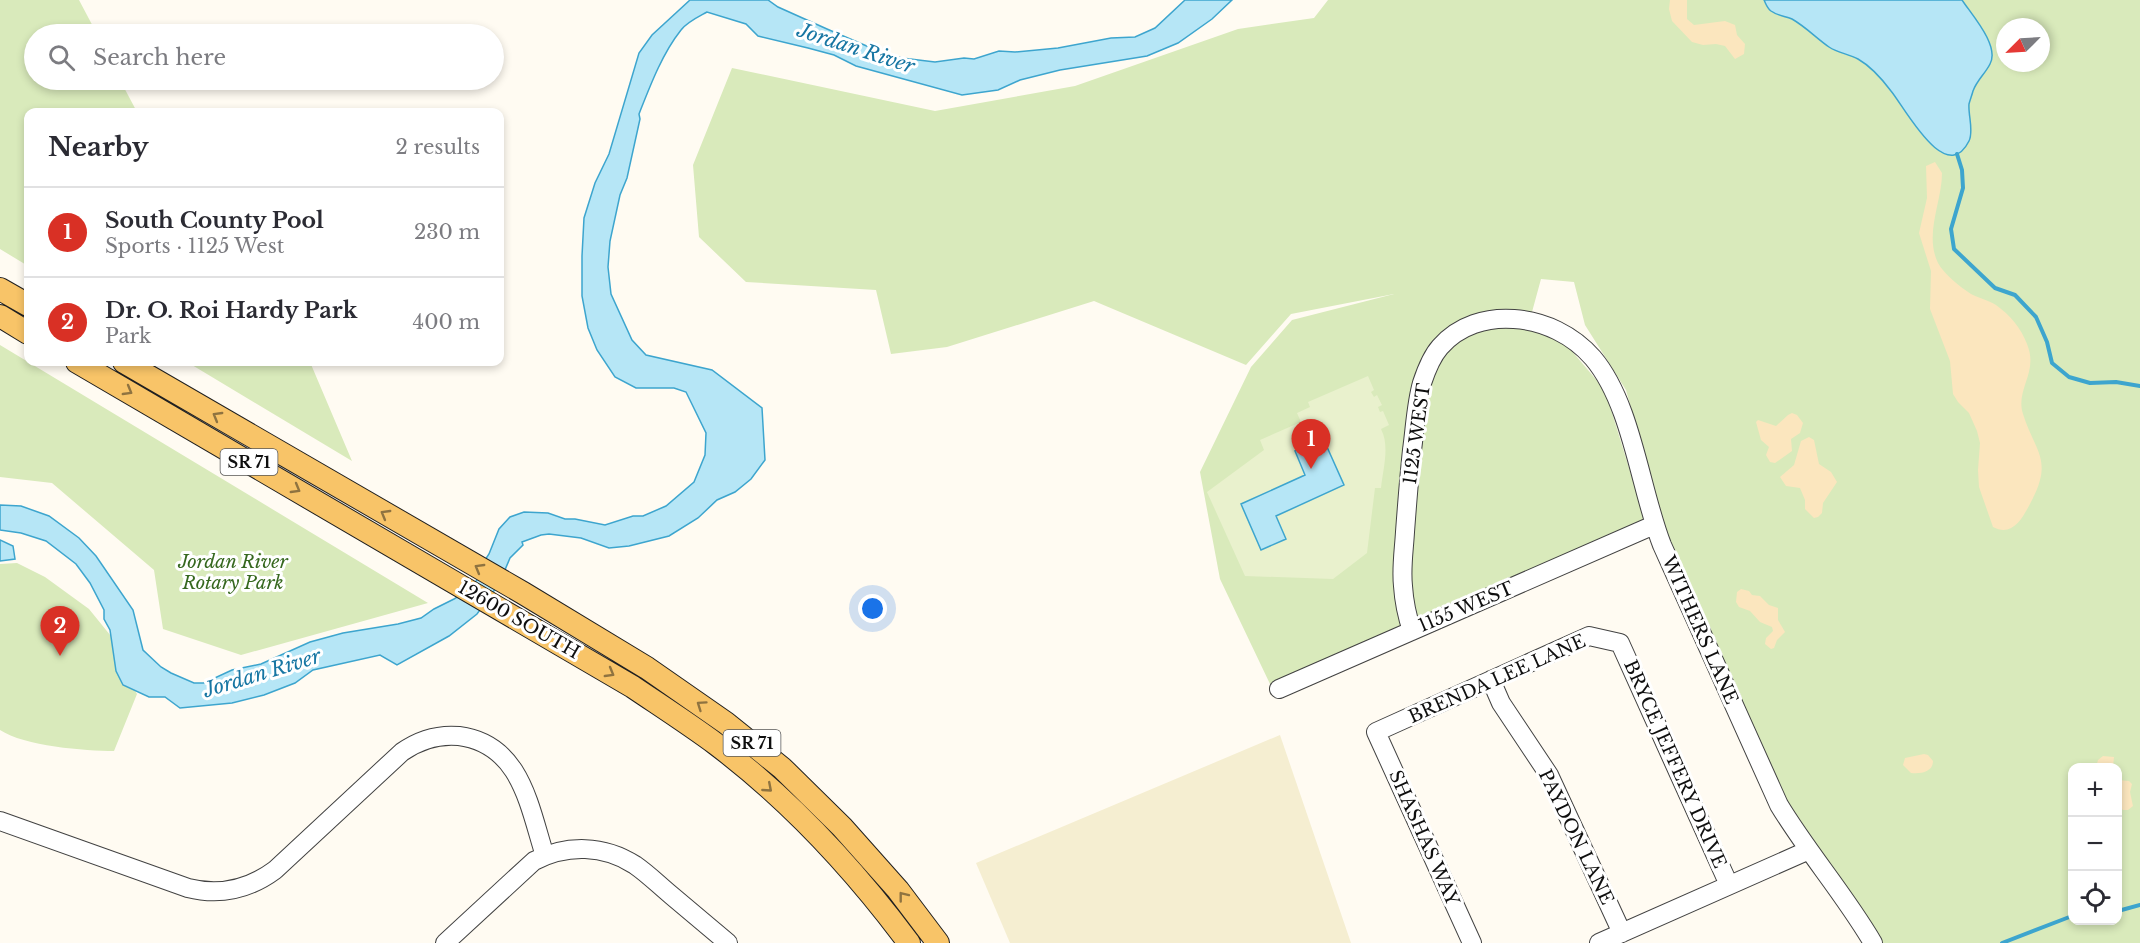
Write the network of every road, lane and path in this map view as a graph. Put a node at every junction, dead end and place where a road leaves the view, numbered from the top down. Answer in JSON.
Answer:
{"nodes":[{"id":1,"x":0,"y":289,"type":"edge"},
{"id":2,"x":24,"y":303,"type":"edge"},
{"id":3,"x":0,"y":316,"type":"edge"},
{"id":4,"x":1539,"y":323,"type":"joint"},
{"id":5,"x":24,"y":331,"type":"edge"},
{"id":6,"x":84,"y":366,"type":"edge"},
{"id":7,"x":131,"y":366,"type":"edge"},
{"id":8,"x":1654,"y":525,"type":"junction"},
{"id":9,"x":1412,"y":631,"type":"junction"},
{"id":10,"x":1620,"y":643,"type":"joint"},
{"id":11,"x":1491,"y":680,"type":"junction"},
{"id":12,"x":1279,"y":689,"type":"dead end"},
{"id":13,"x":1377,"y":732,"type":"joint"},
{"id":14,"x":0,"y":821,"type":"edge"},
{"id":15,"x":1809,"y":850,"type":"junction"},
{"id":16,"x":545,"y":856,"type":"junction"},
{"id":17,"x":1730,"y":885,"type":"junction"},
{"id":18,"x":1622,"y":933,"type":"junction"},
{"id":19,"x":445,"y":943,"type":"edge"},
{"id":20,"x":728,"y":943,"type":"edge"},
{"id":21,"x":909,"y":943,"type":"edge"},
{"id":22,"x":938,"y":943,"type":"edge"},
{"id":23,"x":1472,"y":943,"type":"edge"},
{"id":24,"x":1599,"y":943,"type":"edge"},
{"id":25,"x":1873,"y":943,"type":"edge"}],
"edges":[{"from":1,"to":2,"type":"main road"},
{"from":3,"to":5,"type":"main road"},
{"from":4,"to":8,"type":"street","name":"WITHERS LANE"},
{"from":4,"to":9,"type":"street","name":"1125 WEST"},
{"from":6,"to":21,"type":"main road","name":"12600 SOUTH","number":"SR 71","one_way":true},
{"from":22,"to":7,"type":"main road","name":"12600 SOUTH","number":"SR 71","one_way":true},
{"from":8,"to":9,"type":"street","name":"1155 WEST"},
{"from":8,"to":15,"type":"street","name":"WITHERS LANE"},
{"from":9,"to":12,"type":"street","name":"1155 WEST"},
{"from":10,"to":11,"type":"street","name":"BRENDA LEE LANE"},
{"from":10,"to":17,"type":"street","name":"BRYCE JEFFERY DRIVE"},
{"from":11,"to":13,"type":"street","name":"BRENDA LEE LANE"},
{"from":11,"to":18,"type":"street","name":"PAYDON LANE"},
{"from":13,"to":23,"type":"street","name":"SHASHAS WAY"},
{"from":14,"to":16,"type":"street"},
{"from":15,"to":17,"type":"street"},
{"from":15,"to":25,"type":"street","name":"WITHERS LANE"},
{"from":16,"to":19,"type":"street"},
{"from":16,"to":20,"type":"street"},
{"from":17,"to":18,"type":"street"},
{"from":18,"to":24,"type":"street"}]}
